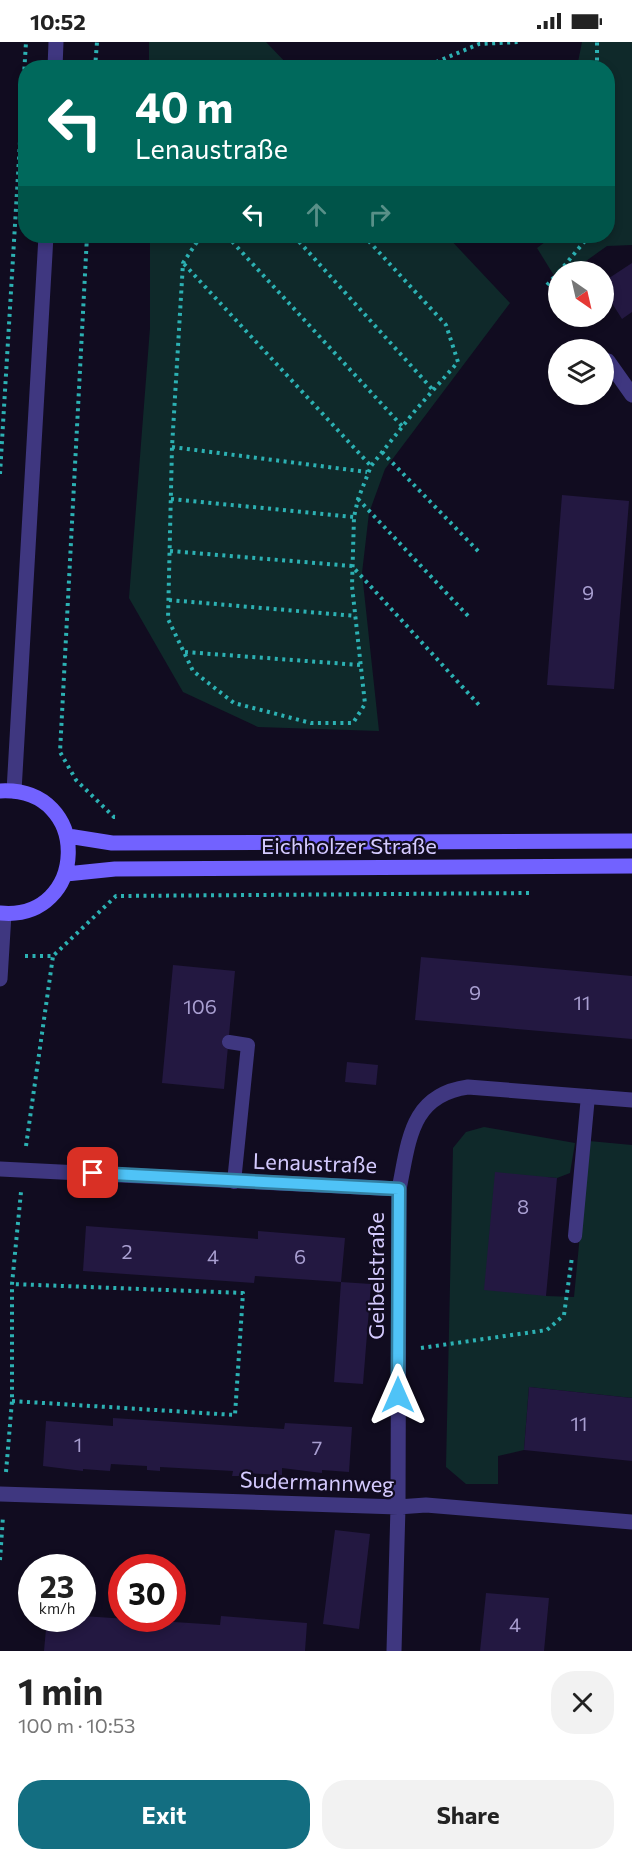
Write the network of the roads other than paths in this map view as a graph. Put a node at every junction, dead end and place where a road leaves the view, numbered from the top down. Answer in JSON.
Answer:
{"nodes":[{"id":1,"x":56,"y":42,"type":"edge"},
{"id":2,"x":55,"y":60,"type":"edge"},
{"id":3,"x":46,"y":243,"type":"edge"},
{"id":4,"x":614,"y":370,"type":"edge"},
{"id":5,"x":632,"y":395,"type":"edge"},
{"id":6,"x":7,"y":791,"type":"edge"},
{"id":7,"x":68,"y":836,"type":"junction"},
{"id":8,"x":632,"y":841,"type":"edge"},
{"id":9,"x":632,"y":866,"type":"edge"},
{"id":10,"x":66,"y":874,"type":"junction"},
{"id":11,"x":2,"y":913,"type":"edge"},
{"id":12,"x":1,"y":955,"type":"edge"},
{"id":13,"x":0,"y":979,"type":"edge"},
{"id":14,"x":229,"y":1042,"type":"dead end"},
{"id":15,"x":588,"y":1096,"type":"junction"},
{"id":16,"x":632,"y":1100,"type":"edge"},
{"id":17,"x":0,"y":1169,"type":"edge"},
{"id":18,"x":234,"y":1182,"type":"junction"},
{"id":19,"x":399,"y":1189,"type":"junction"},
{"id":20,"x":575,"y":1236,"type":"road end"},
{"id":21,"x":2,"y":1494,"type":"edge"},
{"id":22,"x":398,"y":1507,"type":"junction"},
{"id":23,"x":632,"y":1522,"type":"edge"},
{"id":24,"x":394,"y":1651,"type":"edge"}],
"edges":[{"from":1,"to":2,"type":"street"},
{"from":3,"to":6,"type":"street"},
{"from":4,"to":5,"type":"street"},
{"from":6,"to":7,"type":"main road"},
{"from":7,"to":8,"type":"main road","name":"Eichholzer Straße"},
{"from":7,"to":10,"type":"main road"},
{"from":9,"to":10,"type":"main road","name":"Eichholzer Straße"},
{"from":10,"to":11,"type":"main road"},
{"from":11,"to":12,"type":"street"},
{"from":12,"to":13,"type":"street"},
{"from":14,"to":18,"type":"lane"},
{"from":15,"to":16,"type":"street","name":"Lenaustraße"},
{"from":15,"to":19,"type":"street","name":"Lenaustraße"},
{"from":15,"to":20,"type":"lane"},
{"from":17,"to":18,"type":"street","name":"Lenaustraße"},
{"from":18,"to":19,"type":"street","name":"Lenaustraße"},
{"from":19,"to":22,"type":"street","name":"Geibelstraße"},
{"from":21,"to":22,"type":"street","name":"Sudermannweg"},
{"from":22,"to":23,"type":"street","name":"Sudermannweg"},
{"from":22,"to":24,"type":"street","name":"Geibelstraße"}]}
